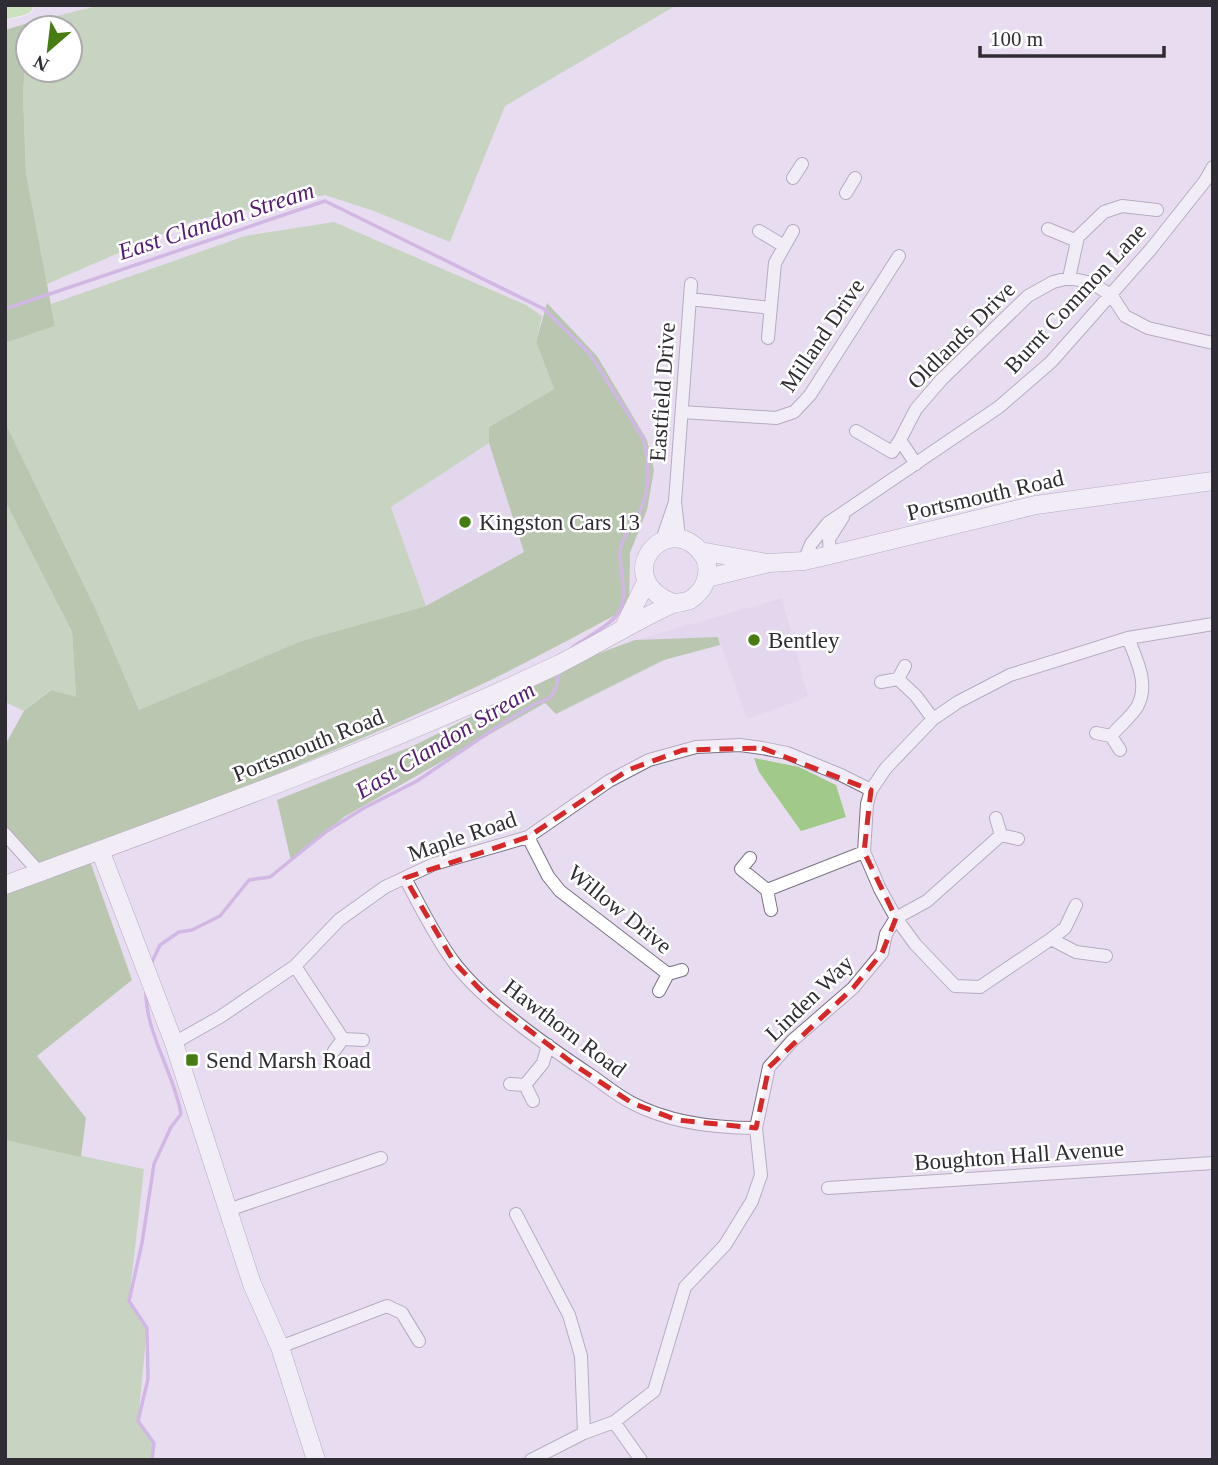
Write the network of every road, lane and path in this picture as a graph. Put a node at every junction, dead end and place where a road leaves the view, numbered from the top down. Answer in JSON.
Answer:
{"nodes":[{"id":1,"x":24,"y":5,"type":"edge"},
{"id":2,"x":5,"y":10,"type":"edge"},
{"id":3,"x":802,"y":164,"type":"dead end"},
{"id":4,"x":1213,"y":167,"type":"edge"},
{"id":5,"x":793,"y":178,"type":"dead end"},
{"id":6,"x":855,"y":178,"type":"dead end"},
{"id":7,"x":846,"y":193,"type":"dead end"},
{"id":8,"x":1157,"y":210,"type":"dead end"},
{"id":9,"x":1048,"y":229,"type":"dead end"},
{"id":10,"x":759,"y":231,"type":"dead end"},
{"id":11,"x":793,"y":231,"type":"dead end"},
{"id":12,"x":1077,"y":241,"type":"junction"},
{"id":13,"x":784,"y":246,"type":"junction"},
{"id":14,"x":899,"y":256,"type":"dead end"},
{"id":15,"x":1069,"y":278,"type":"junction"},
{"id":16,"x":691,"y":284,"type":"dead end"},
{"id":17,"x":1112,"y":296,"type":"junction"},
{"id":18,"x":690,"y":299,"type":"junction"},
{"id":19,"x":770,"y":308,"type":"junction"},
{"id":20,"x":768,"y":338,"type":"dead end"},
{"id":21,"x":1213,"y":343,"type":"edge"},
{"id":22,"x":682,"y":412,"type":"junction"},
{"id":23,"x":856,"y":431,"type":"dead end"},
{"id":24,"x":900,"y":440,"type":"junction"},
{"id":25,"x":916,"y":464,"type":"junction"},
{"id":26,"x":1213,"y":481,"type":"edge"},
{"id":27,"x":848,"y":511,"type":"junction"},
{"id":28,"x":671,"y":539,"type":"junction"},
{"id":29,"x":700,"y":551,"type":"junction"},
{"id":30,"x":830,"y":555,"type":"junction"},
{"id":31,"x":804,"y":561,"type":"junction"},
{"id":32,"x":769,"y":563,"type":"junction"},
{"id":33,"x":706,"y":578,"type":"junction"},
{"id":34,"x":646,"y":582,"type":"junction"},
{"id":35,"x":673,"y":603,"type":"junction"},
{"id":36,"x":1213,"y":624,"type":"edge"},
{"id":37,"x":622,"y":632,"type":"junction"},
{"id":38,"x":1128,"y":638,"type":"junction"},
{"id":39,"x":905,"y":666,"type":"dead end"},
{"id":40,"x":898,"y":679,"type":"junction"},
{"id":41,"x":881,"y":682,"type":"dead end"},
{"id":42,"x":933,"y":719,"type":"junction"},
{"id":43,"x":1096,"y":733,"type":"dead end"},
{"id":44,"x":1111,"y":736,"type":"junction"},
{"id":45,"x":1120,"y":750,"type":"dead end"},
{"id":46,"x":871,"y":790,"type":"junction"},
{"id":47,"x":996,"y":818,"type":"dead end"},
{"id":48,"x":5,"y":834,"type":"edge"},
{"id":49,"x":1001,"y":835,"type":"junction"},
{"id":50,"x":528,"y":837,"type":"junction"},
{"id":51,"x":1018,"y":839,"type":"dead end"},
{"id":52,"x":100,"y":850,"type":"junction"},
{"id":53,"x":864,"y":852,"type":"junction"},
{"id":54,"x":750,"y":858,"type":"dead end"},
{"id":55,"x":39,"y":872,"type":"junction"},
{"id":56,"x":405,"y":878,"type":"junction"},
{"id":57,"x":5,"y":885,"type":"edge"},
{"id":58,"x":767,"y":890,"type":"junction"},
{"id":59,"x":1076,"y":905,"type":"dead end"},
{"id":60,"x":771,"y":910,"type":"dead end"},
{"id":61,"x":896,"y":918,"type":"junction"},
{"id":62,"x":1051,"y":939,"type":"junction"},
{"id":63,"x":1106,"y":956,"type":"dead end"},
{"id":64,"x":295,"y":966,"type":"junction"},
{"id":65,"x":682,"y":970,"type":"dead end"},
{"id":66,"x":668,"y":974,"type":"junction"},
{"id":67,"x":659,"y":991,"type":"dead end"},
{"id":68,"x":343,"y":1039,"type":"junction"},
{"id":69,"x":363,"y":1040,"type":"dead end"},
{"id":70,"x":174,"y":1043,"type":"junction"},
{"id":71,"x":548,"y":1045,"type":"junction"},
{"id":72,"x":334,"y":1051,"type":"dead end"},
{"id":73,"x":510,"y":1084,"type":"dead end"},
{"id":74,"x":525,"y":1086,"type":"junction"},
{"id":75,"x":533,"y":1101,"type":"dead end"},
{"id":76,"x":756,"y":1128,"type":"junction"},
{"id":77,"x":381,"y":1158,"type":"dead end"},
{"id":78,"x":1213,"y":1163,"type":"edge"},
{"id":79,"x":828,"y":1188,"type":"dead end"},
{"id":80,"x":228,"y":1210,"type":"junction"},
{"id":81,"x":516,"y":1214,"type":"dead end"},
{"id":82,"x":419,"y":1340,"type":"dead end"},
{"id":83,"x":280,"y":1347,"type":"junction"},
{"id":84,"x":614,"y":1422,"type":"junction"},
{"id":85,"x":584,"y":1433,"type":"junction"},
{"id":86,"x":316,"y":1460,"type":"edge"},
{"id":87,"x":531,"y":1460,"type":"edge"},
{"id":88,"x":641,"y":1460,"type":"edge"}],
"edges":[{"from":1,"to":2,"type":"highway"},
{"from":3,"to":5,"type":"street"},
{"from":4,"to":17,"type":"street","name":"Burnt Common Lane"},
{"from":6,"to":7,"type":"street"},
{"from":8,"to":12,"type":"street"},
{"from":9,"to":12,"type":"street"},
{"from":10,"to":13,"type":"street"},
{"from":11,"to":13,"type":"street"},
{"from":12,"to":15,"type":"street"},
{"from":13,"to":19,"type":"street"},
{"from":14,"to":22,"type":"street","name":"Milland Drive"},
{"from":15,"to":17,"type":"street"},
{"from":15,"to":24,"type":"street","name":"Oldlands Drive"},
{"from":16,"to":18,"type":"street","name":"Eastfield Drive"},
{"from":17,"to":21,"type":"street"},
{"from":17,"to":25,"type":"street","name":"Burnt Common Lane"},
{"from":18,"to":19,"type":"street"},
{"from":18,"to":22,"type":"street","name":"Eastfield Drive"},
{"from":19,"to":20,"type":"street"},
{"from":22,"to":28,"type":"street","name":"Eastfield Drive"},
{"from":23,"to":24,"type":"street"},
{"from":24,"to":25,"type":"street"},
{"from":25,"to":27,"type":"street","name":"Burnt Common Lane"},
{"from":26,"to":30,"type":"main road","name":"Portsmouth Road"},
{"from":27,"to":30,"type":"street","name":"Burnt Common Lane"},
{"from":27,"to":31,"type":"street","name":"Burnt Common Lane"},
{"from":28,"to":29,"type":"main road","name":"Portsmouth Road"},
{"from":28,"to":34,"type":"main road"},
{"from":29,"to":32,"type":"main road","name":"Portsmouth Road"},
{"from":29,"to":33,"type":"main road"},
{"from":30,"to":31,"type":"main road","name":"Portsmouth Road"},
{"from":31,"to":32,"type":"main road","name":"Portsmouth Road"},
{"from":32,"to":33,"type":"main road","name":"Portsmouth Road"},
{"from":33,"to":35,"type":"main road","name":"Portsmouth Road"},
{"from":34,"to":35,"type":"main road"},
{"from":34,"to":37,"type":"main road"},
{"from":35,"to":37,"type":"main road","name":"Portsmouth Road"},
{"from":36,"to":38,"type":"street"},
{"from":37,"to":52,"type":"main road","name":"Portsmouth Road"},
{"from":38,"to":42,"type":"street"},
{"from":38,"to":44,"type":"street"},
{"from":39,"to":40,"type":"street"},
{"from":40,"to":41,"type":"street"},
{"from":40,"to":42,"type":"street"},
{"from":42,"to":46,"type":"street"},
{"from":43,"to":44,"type":"street"},
{"from":44,"to":45,"type":"street"},
{"from":46,"to":50,"type":"street","name":"Maple Road"},
{"from":46,"to":53,"type":"street"},
{"from":47,"to":49,"type":"street"},
{"from":48,"to":55,"type":"street"},
{"from":49,"to":51,"type":"street"},
{"from":49,"to":61,"type":"street"},
{"from":50,"to":56,"type":"street","name":"Maple Road"},
{"from":50,"to":66,"type":"street","name":"Willow Drive"},
{"from":52,"to":55,"type":"main road","name":"Portsmouth Road"},
{"from":52,"to":70,"type":"main road"},
{"from":53,"to":58,"type":"street"},
{"from":53,"to":61,"type":"street"},
{"from":54,"to":58,"type":"street"},
{"from":55,"to":57,"type":"main road","name":"Portsmouth Road"},
{"from":56,"to":64,"type":"street","name":"Maple Road"},
{"from":56,"to":71,"type":"street","name":"Hawthorn Road"},
{"from":58,"to":60,"type":"street"},
{"from":59,"to":62,"type":"street"},
{"from":61,"to":62,"type":"street"},
{"from":61,"to":76,"type":"street","name":"Linden Way"},
{"from":62,"to":63,"type":"street"},
{"from":64,"to":68,"type":"street"},
{"from":64,"to":70,"type":"street","name":"Maple Road"},
{"from":65,"to":66,"type":"street","name":"Willow Drive"},
{"from":66,"to":67,"type":"street","name":"Willow Drive"},
{"from":68,"to":69,"type":"street"},
{"from":68,"to":72,"type":"street"},
{"from":70,"to":80,"type":"main road"},
{"from":71,"to":74,"type":"street"},
{"from":71,"to":76,"type":"street","name":"Hawthorn Road"},
{"from":73,"to":74,"type":"street"},
{"from":74,"to":75,"type":"street"},
{"from":76,"to":84,"type":"street","name":"Linden Way"},
{"from":77,"to":80,"type":"street"},
{"from":78,"to":79,"type":"street","name":"Boughton Hall Avenue"},
{"from":80,"to":83,"type":"main road"},
{"from":81,"to":85,"type":"street"},
{"from":82,"to":83,"type":"street"},
{"from":83,"to":86,"type":"main road"},
{"from":84,"to":85,"type":"street","name":"Linden Way"},
{"from":84,"to":88,"type":"street"},
{"from":85,"to":87,"type":"street","name":"Linden Way"}]}
